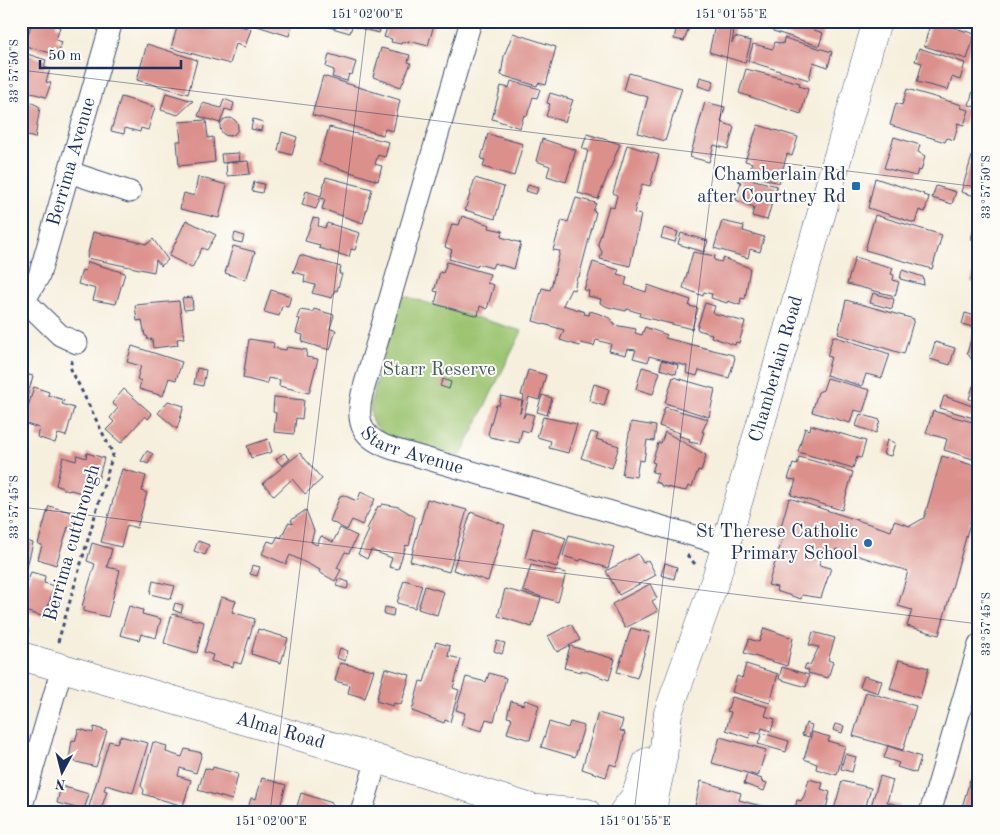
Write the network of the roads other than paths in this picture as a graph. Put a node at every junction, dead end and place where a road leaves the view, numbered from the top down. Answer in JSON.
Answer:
{"nodes":[{"id":1,"x":112,"y":21,"type":"edge"},
{"id":2,"x":471,"y":21,"type":"edge"},
{"id":3,"x":877,"y":21,"type":"edge"},
{"id":4,"x":69,"y":172,"type":"junction"},
{"id":5,"x":130,"y":192,"type":"dead end"},
{"id":6,"x":21,"y":298,"type":"edge"},
{"id":7,"x":77,"y":343,"type":"road end"},
{"id":8,"x":726,"y":545,"type":"junction"},
{"id":9,"x":979,"y":645,"type":"edge"},
{"id":10,"x":60,"y":655,"type":"junction"},
{"id":11,"x":21,"y":656,"type":"edge"},
{"id":12,"x":668,"y":713,"type":"junction"},
{"id":13,"x":377,"y":759,"type":"junction"},
{"id":14,"x":21,"y":809,"type":"edge"},
{"id":15,"x":543,"y":811,"type":"edge"},
{"id":16,"x":630,"y":812,"type":"edge"},
{"id":17,"x":361,"y":813,"type":"edge"},
{"id":18,"x":587,"y":813,"type":"edge"},
{"id":19,"x":653,"y":813,"type":"edge"},
{"id":20,"x":930,"y":813,"type":"edge"}],
"edges":[{"from":1,"to":4,"type":"street","name":"Berrima Avenue"},
{"from":2,"to":8,"type":"street","name":"Starr Avenue"},
{"from":3,"to":8,"type":"street","name":"Chamberlain Road"},
{"from":4,"to":5,"type":"street"},
{"from":4,"to":6,"type":"street","name":"Berrima Avenue"},
{"from":6,"to":7,"type":"street","name":"Berrima Avenue"},
{"from":8,"to":12,"type":"street","name":"Chamberlain Road"},
{"from":9,"to":20,"type":"street"},
{"from":10,"to":11,"type":"street","name":"Alma Road"},
{"from":10,"to":13,"type":"street","name":"Alma Road"},
{"from":10,"to":14,"type":"street"},
{"from":12,"to":16,"type":"street","name":"Chamberlain Road"},
{"from":12,"to":19,"type":"street","name":"Chamberlain Road"},
{"from":13,"to":15,"type":"street","name":"Alma Road"},
{"from":13,"to":17,"type":"street"},
{"from":15,"to":18,"type":"street","name":"Alma Road"}]}
